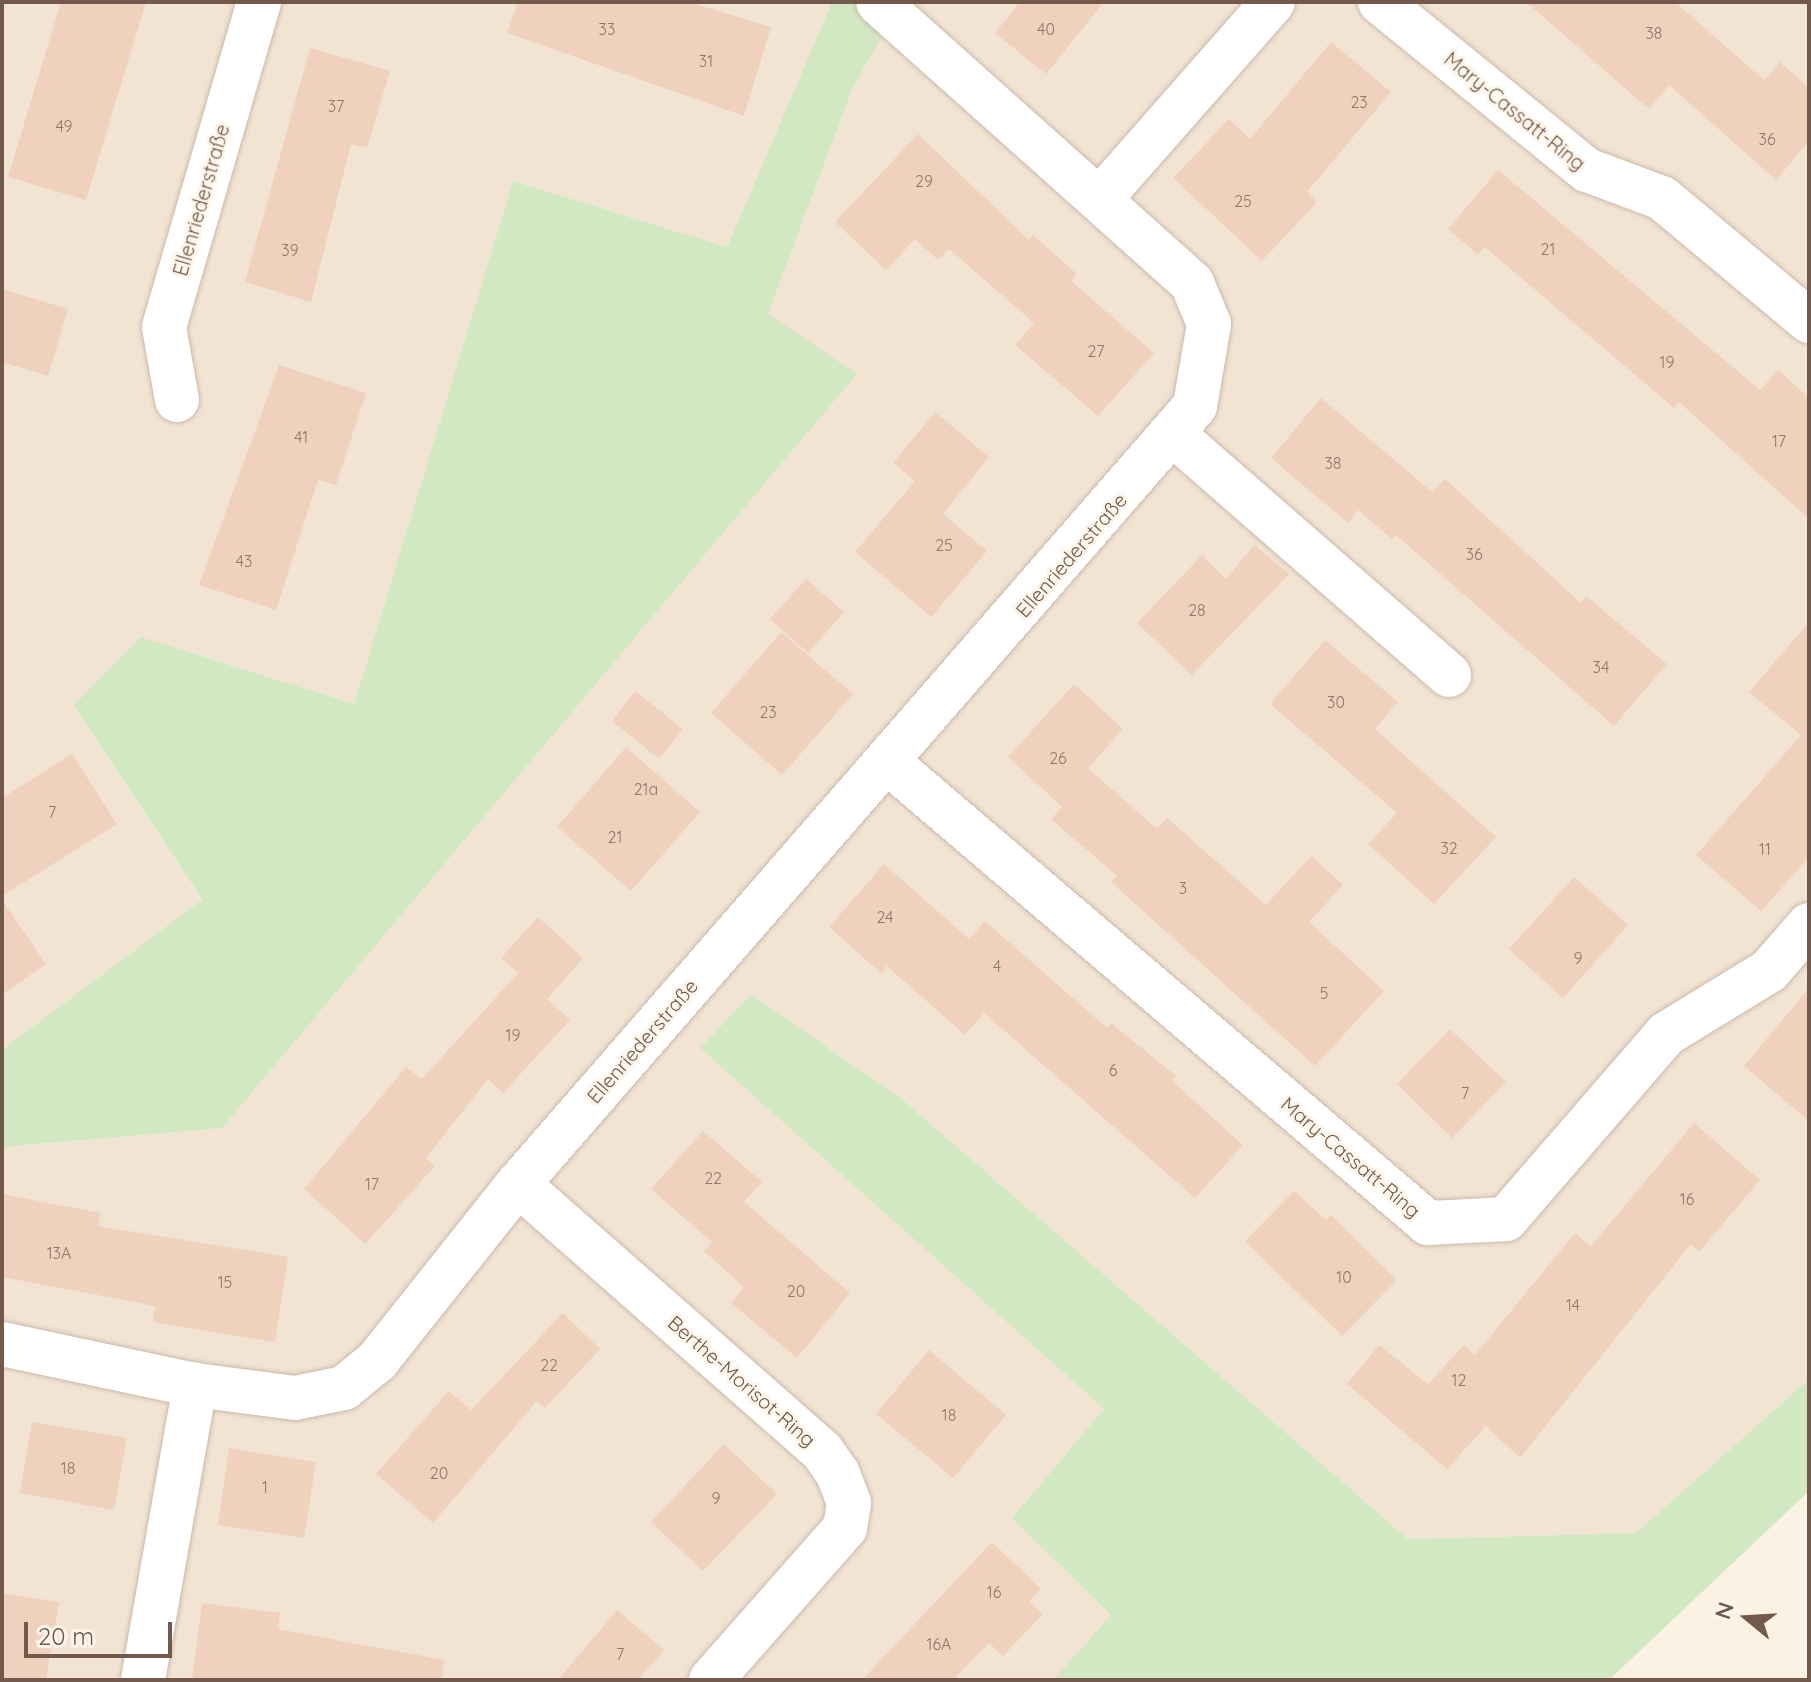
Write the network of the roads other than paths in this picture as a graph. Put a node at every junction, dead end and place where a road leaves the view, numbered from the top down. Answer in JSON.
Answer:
{"nodes":[{"id":1,"x":259,"y":2,"type":"edge"},
{"id":2,"x":878,"y":2,"type":"edge"},
{"id":3,"x":1273,"y":2,"type":"edge"},
{"id":4,"x":1380,"y":2,"type":"edge"},
{"id":5,"x":1100,"y":199,"type":"junction"},
{"id":6,"x":1809,"y":321,"type":"edge"},
{"id":7,"x":177,"y":400,"type":"dead end"},
{"id":8,"x":1174,"y":435,"type":"junction"},
{"id":9,"x":1449,"y":675,"type":"dead end"},
{"id":10,"x":890,"y":764,"type":"junction"},
{"id":11,"x":1809,"y":925,"type":"edge"},
{"id":12,"x":518,"y":1184,"type":"junction"},
{"id":13,"x":2,"y":1344,"type":"edge"},
{"id":14,"x":195,"y":1385,"type":"junction"},
{"id":15,"x":143,"y":1680,"type":"edge"},
{"id":16,"x":711,"y":1680,"type":"edge"}],
"edges":[{"from":1,"to":7,"type":"street","name":"Ellenriederstraße"},
{"from":2,"to":5,"type":"street","name":"Ellenriederstraße"},
{"from":3,"to":5,"type":"street"},
{"from":4,"to":6,"type":"street","name":"Mary-Cassatt-Ring"},
{"from":5,"to":8,"type":"street","name":"Ellenriederstraße"},
{"from":8,"to":9,"type":"street"},
{"from":8,"to":10,"type":"street","name":"Ellenriederstraße"},
{"from":10,"to":11,"type":"street","name":"Mary-Cassatt-Ring"},
{"from":10,"to":12,"type":"street","name":"Ellenriederstraße"},
{"from":12,"to":14,"type":"street","name":"Ellenriederstraße"},
{"from":12,"to":16,"type":"street","name":"Berthe-Morisot-Ring"},
{"from":13,"to":14,"type":"street","name":"Ellenriederstraße"},
{"from":14,"to":15,"type":"street"}]}
